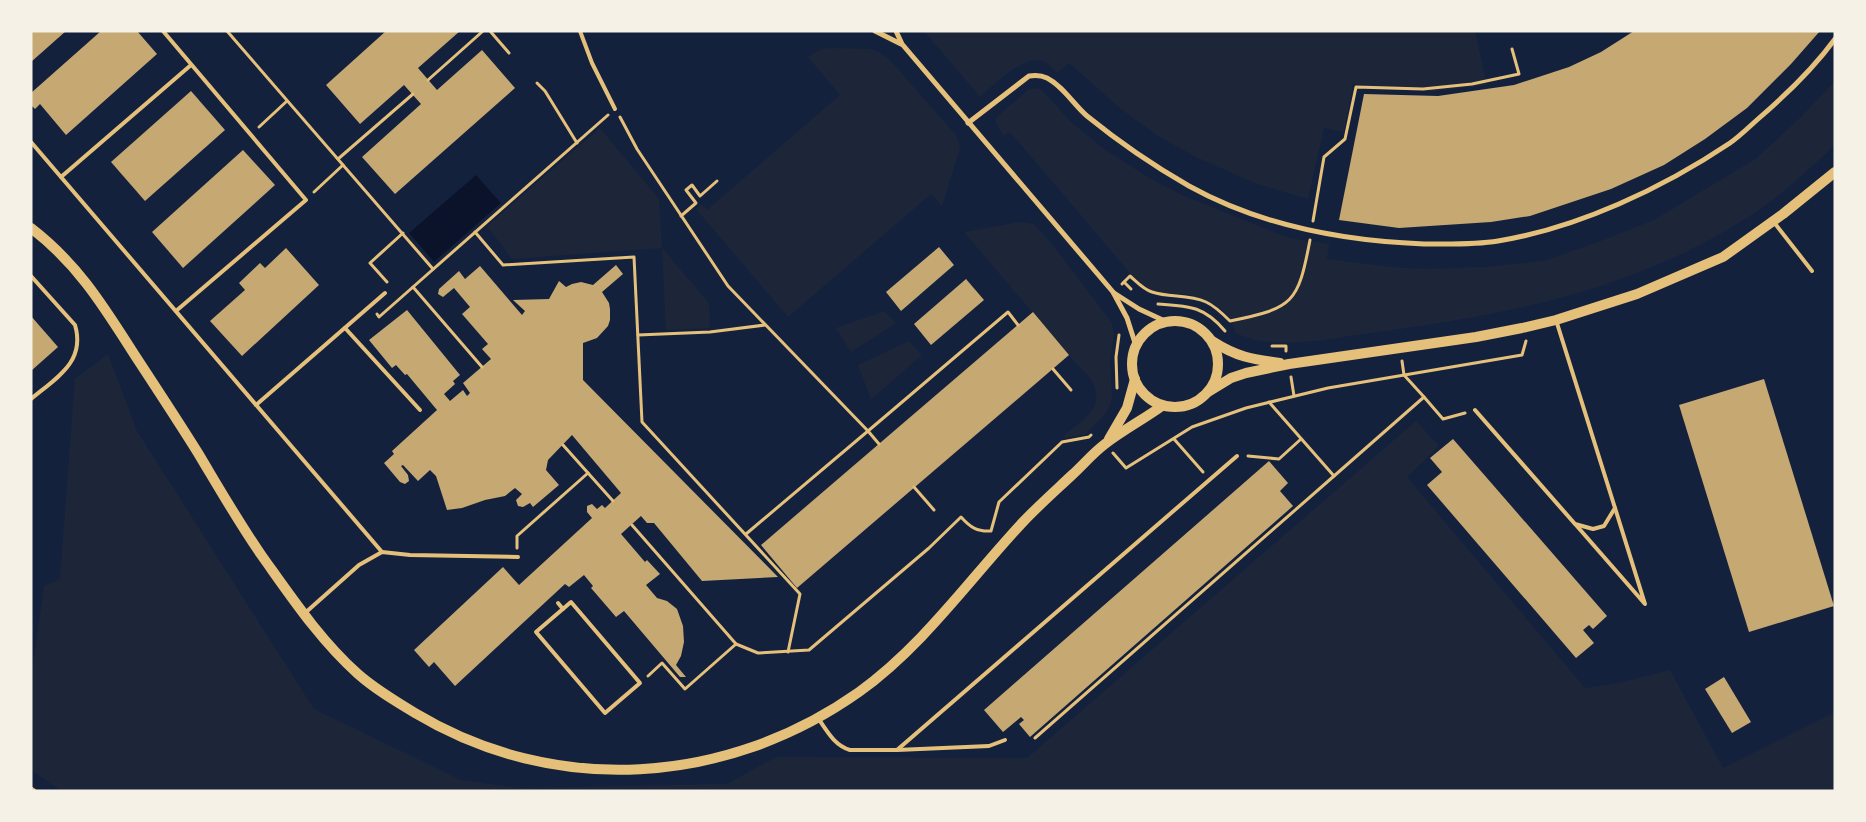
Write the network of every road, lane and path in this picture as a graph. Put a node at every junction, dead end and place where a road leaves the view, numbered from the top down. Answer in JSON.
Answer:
{"nodes":[{"id":1,"x":163,"y":31,"type":"edge"},
{"id":2,"x":226,"y":31,"type":"edge"},
{"id":3,"x":483,"y":31,"type":"edge"},
{"id":4,"x":490,"y":31,"type":"edge"},
{"id":5,"x":580,"y":31,"type":"edge"},
{"id":6,"x":874,"y":31,"type":"edge"},
{"id":7,"x":896,"y":31,"type":"edge"},
{"id":8,"x":1835,"y":39,"type":"edge"},
{"id":9,"x":902,"y":44,"type":"junction"},
{"id":10,"x":1512,"y":49,"type":"dead end"},
{"id":11,"x":509,"y":53,"type":"dead end"},
{"id":12,"x":192,"y":65,"type":"junction"},
{"id":13,"x":428,"y":80,"type":"dead end"},
{"id":14,"x":537,"y":83,"type":"dead end"},
{"id":15,"x":413,"y":94,"type":"dead end"},
{"id":16,"x":287,"y":100,"type":"junction"},
{"id":17,"x":615,"y":109,"type":"junction"},
{"id":18,"x":968,"y":123,"type":"junction"},
{"id":19,"x":251,"y":135,"type":"junction"},
{"id":20,"x":31,"y":142,"type":"edge"},
{"id":21,"x":577,"y":143,"type":"junction"},
{"id":22,"x":338,"y":159,"type":"junction"},
{"id":23,"x":343,"y":165,"type":"junction"},
{"id":24,"x":1835,"y":172,"type":"edge"},
{"id":25,"x":61,"y":177,"type":"junction"},
{"id":26,"x":716,"y":181,"type":"dead end"},
{"id":27,"x":306,"y":200,"type":"junction"},
{"id":28,"x":682,"y":216,"type":"junction"},
{"id":29,"x":1773,"y":221,"type":"junction"},
{"id":30,"x":31,"y":228,"type":"edge"},
{"id":31,"x":1312,"y":231,"type":"junction"},
{"id":32,"x":475,"y":232,"type":"junction"},
{"id":33,"x":403,"y":233,"type":"junction"},
{"id":34,"x":433,"y":269,"type":"junction"},
{"id":35,"x":1812,"y":271,"type":"dead end"},
{"id":36,"x":31,"y":276,"type":"edge"},
{"id":37,"x":1124,"y":282,"type":"dead end"},
{"id":38,"x":388,"y":284,"type":"dead end"},
{"id":39,"x":413,"y":287,"type":"junction"},
{"id":40,"x":394,"y":291,"type":"dead end"},
{"id":41,"x":1113,"y":292,"type":"junction"},
{"id":42,"x":385,"y":293,"type":"dead end"},
{"id":43,"x":400,"y":298,"type":"junction"},
{"id":44,"x":176,"y":311,"type":"junction"},
{"id":45,"x":379,"y":317,"type":"dead end"},
{"id":46,"x":1556,"y":320,"type":"junction"},
{"id":47,"x":1166,"y":322,"type":"junction"},
{"id":48,"x":765,"y":325,"type":"junction"},
{"id":49,"x":1018,"y":325,"type":"dead end"},
{"id":50,"x":345,"y":328,"type":"junction"},
{"id":51,"x":1118,"y":328,"type":"dead end"},
{"id":52,"x":638,"y":335,"type":"junction"},
{"id":53,"x":1532,"y":340,"type":"dead end"},
{"id":54,"x":1212,"y":341,"type":"junction"},
{"id":55,"x":1136,"y":346,"type":"junction"},
{"id":56,"x":1289,"y":364,"type":"junction"},
{"id":57,"x":482,"y":367,"type":"dead end"},
{"id":58,"x":1053,"y":369,"type":"dead end"},
{"id":59,"x":1404,"y":375,"type":"junction"},
{"id":60,"x":1135,"y":379,"type":"junction"},
{"id":61,"x":1071,"y":390,"type":"dead end"},
{"id":62,"x":1208,"y":392,"type":"junction"},
{"id":63,"x":1116,"y":394,"type":"dead end"},
{"id":64,"x":1424,"y":397,"type":"junction"},
{"id":65,"x":31,"y":399,"type":"edge"},
{"id":66,"x":1269,"y":402,"type":"junction"},
{"id":67,"x":256,"y":405,"type":"junction"},
{"id":68,"x":1162,"y":406,"type":"junction"},
{"id":69,"x":420,"y":410,"type":"dead end"},
{"id":70,"x":1475,"y":410,"type":"joint"},
{"id":71,"x":868,"y":431,"type":"junction"},
{"id":72,"x":1174,"y":439,"type":"junction"},
{"id":73,"x":1302,"y":439,"type":"junction"},
{"id":74,"x":1106,"y":443,"type":"junction"},
{"id":75,"x":879,"y":444,"type":"dead end"},
{"id":76,"x":562,"y":445,"type":"dead end"},
{"id":77,"x":1237,"y":456,"type":"joint"},
{"id":78,"x":588,"y":473,"type":"junction"},
{"id":79,"x":1334,"y":476,"type":"junction"},
{"id":80,"x":1209,"y":480,"type":"junction"},
{"id":81,"x":914,"y":487,"type":"dead end"},
{"id":82,"x":613,"y":501,"type":"dead end"},
{"id":83,"x":1614,"y":508,"type":"junction"},
{"id":84,"x":934,"y":510,"type":"dead end"},
{"id":85,"x":1575,"y":524,"type":"junction"},
{"id":86,"x":632,"y":525,"type":"dead end"},
{"id":87,"x":746,"y":534,"type":"junction"},
{"id":88,"x":382,"y":552,"type":"junction"},
{"id":89,"x":518,"y":557,"type":"joint"},
{"id":90,"x":558,"y":603,"type":"dead end"},
{"id":91,"x":563,"y":609,"type":"junction"},
{"id":92,"x":304,"y":614,"type":"junction"},
{"id":93,"x":736,"y":644,"type":"junction"},
{"id":94,"x":788,"y":652,"type":"junction"},
{"id":95,"x":640,"y":683,"type":"junction"},
{"id":96,"x":818,"y":718,"type":"junction"},
{"id":97,"x":1035,"y":738,"type":"dead end"},
{"id":98,"x":1005,"y":740,"type":"dead end"},
{"id":99,"x":897,"y":750,"type":"junction"}],
"edges":[{"from":1,"to":12,"type":"lane"},
{"from":2,"to":16,"type":"path"},
{"from":3,"to":13,"type":"path"},
{"from":4,"to":11,"type":"path"},
{"from":5,"to":17,"type":"lane"},
{"from":6,"to":9,"type":"street"},
{"from":7,"to":9,"type":"street"},
{"from":8,"to":31,"type":"street"},
{"from":9,"to":18,"type":"street"},
{"from":10,"to":31,"type":"path"},
{"from":12,"to":19,"type":"lane"},
{"from":12,"to":25,"type":"lane"},
{"from":14,"to":21,"type":"path"},
{"from":15,"to":22,"type":"path"},
{"from":16,"to":19,"type":"path"},
{"from":16,"to":22,"type":"path"},
{"from":17,"to":21,"type":"path"},
{"from":17,"to":28,"type":"path"},
{"from":18,"to":31,"type":"street"},
{"from":18,"to":41,"type":"street"},
{"from":19,"to":27,"type":"lane"},
{"from":20,"to":25,"type":"lane"},
{"from":21,"to":32,"type":"path"},
{"from":22,"to":23,"type":"path"},
{"from":23,"to":27,"type":"path"},
{"from":23,"to":33,"type":"path"},
{"from":24,"to":29,"type":"main road"},
{"from":25,"to":44,"type":"lane"},
{"from":26,"to":28,"type":"path"},
{"from":27,"to":44,"type":"lane"},
{"from":28,"to":48,"type":"path"},
{"from":29,"to":35,"type":"lane"},
{"from":29,"to":46,"type":"main road"},
{"from":30,"to":92,"type":"main road"},
{"from":31,"to":37,"type":"path"},
{"from":32,"to":34,"type":"path"},
{"from":32,"to":52,"type":"path"},
{"from":33,"to":34,"type":"path"},
{"from":33,"to":38,"type":"path"},
{"from":34,"to":39,"type":"path"},
{"from":36,"to":65,"type":"lane"},
{"from":39,"to":43,"type":"path"},
{"from":39,"to":57,"type":"path"},
{"from":40,"to":43,"type":"path"},
{"from":41,"to":47,"type":"street"},
{"from":41,"to":55,"type":"street"},
{"from":42,"to":50,"type":"lane"},
{"from":43,"to":45,"type":"path"},
{"from":44,"to":67,"type":"lane"},
{"from":46,"to":56,"type":"main road"},
{"from":46,"to":83,"type":"lane"},
{"from":47,"to":54,"type":"main road"},
{"from":47,"to":55,"type":"main road"},
{"from":48,"to":52,"type":"path"},
{"from":48,"to":71,"type":"path"},
{"from":49,"to":71,"type":"path"},
{"from":50,"to":67,"type":"lane"},
{"from":50,"to":69,"type":"lane"},
{"from":51,"to":63,"type":"path"},
{"from":52,"to":87,"type":"path"},
{"from":53,"to":59,"type":"path"},
{"from":54,"to":56,"type":"main road"},
{"from":54,"to":62,"type":"main road"},
{"from":55,"to":60,"type":"main road"},
{"from":56,"to":62,"type":"main road"},
{"from":58,"to":61,"type":"path"},
{"from":59,"to":64,"type":"path"},
{"from":59,"to":66,"type":"path"},
{"from":60,"to":68,"type":"main road"},
{"from":60,"to":74,"type":"main road"},
{"from":62,"to":68,"type":"main road"},
{"from":64,"to":70,"type":"path"},
{"from":64,"to":79,"type":"path"},
{"from":66,"to":72,"type":"path"},
{"from":66,"to":73,"type":"path"},
{"from":67,"to":88,"type":"lane"},
{"from":68,"to":74,"type":"main road"},
{"from":70,"to":85,"type":"lane"},
{"from":71,"to":75,"type":"path"},
{"from":71,"to":87,"type":"path"},
{"from":72,"to":74,"type":"path"},
{"from":72,"to":80,"type":"path"},
{"from":73,"to":77,"type":"path"},
{"from":73,"to":79,"type":"path"},
{"from":74,"to":94,"type":"path"},
{"from":74,"to":96,"type":"main road"},
{"from":76,"to":78,"type":"path"},
{"from":77,"to":80,"type":"lane"},
{"from":78,"to":82,"type":"path"},
{"from":78,"to":89,"type":"path"},
{"from":79,"to":97,"type":"path"},
{"from":80,"to":99,"type":"lane"},
{"from":81,"to":84,"type":"path"},
{"from":83,"to":85,"type":"lane"},
{"from":83,"to":85,"type":"lane"},
{"from":86,"to":93,"type":"path"},
{"from":87,"to":94,"type":"path"},
{"from":88,"to":89,"type":"lane"},
{"from":88,"to":92,"type":"lane"},
{"from":90,"to":91,"type":"lane"},
{"from":91,"to":95,"type":"lane"},
{"from":91,"to":95,"type":"lane"},
{"from":92,"to":96,"type":"main road"},
{"from":93,"to":94,"type":"path"},
{"from":93,"to":95,"type":"path"},
{"from":96,"to":99,"type":"lane"},
{"from":98,"to":99,"type":"lane"}]}
